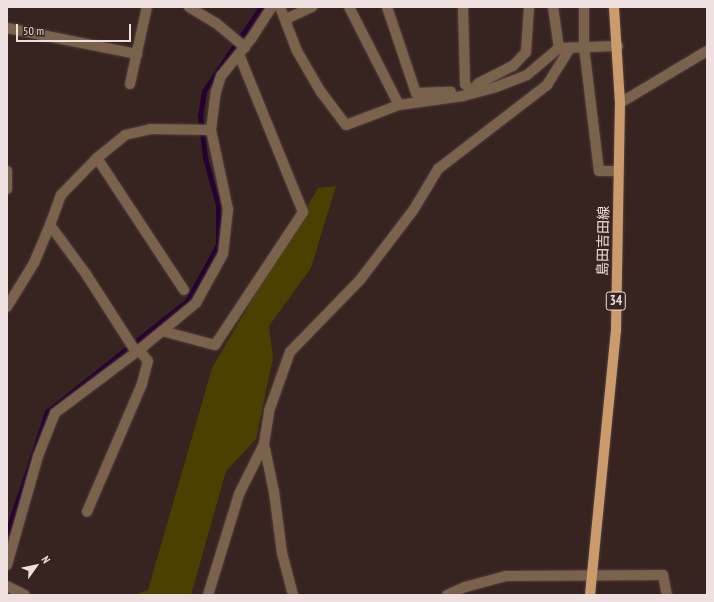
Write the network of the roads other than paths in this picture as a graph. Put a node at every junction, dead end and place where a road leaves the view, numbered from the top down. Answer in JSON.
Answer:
{"nodes":[{"id":1,"x":147,"y":7,"type":"edge"},
{"id":2,"x":189,"y":7,"type":"edge"},
{"id":3,"x":272,"y":7,"type":"edge"},
{"id":4,"x":280,"y":7,"type":"edge"},
{"id":5,"x":312,"y":7,"type":"edge"},
{"id":6,"x":349,"y":7,"type":"edge"},
{"id":7,"x":387,"y":7,"type":"edge"},
{"id":8,"x":463,"y":7,"type":"edge"},
{"id":9,"x":528,"y":7,"type":"edge"},
{"id":10,"x":553,"y":7,"type":"edge"},
{"id":11,"x":584,"y":7,"type":"edge"},
{"id":12,"x":614,"y":7,"type":"edge"},
{"id":13,"x":286,"y":19,"type":"junction"},
{"id":14,"x":7,"y":28,"type":"edge"},
{"id":15,"x":615,"y":46,"type":"junction"},
{"id":16,"x":588,"y":47,"type":"junction"},
{"id":17,"x":559,"y":48,"type":"junction"},
{"id":18,"x":570,"y":48,"type":"junction"},
{"id":19,"x":242,"y":49,"type":"junction"},
{"id":20,"x":707,"y":51,"type":"edge"},
{"id":21,"x":137,"y":54,"type":"junction"},
{"id":22,"x":130,"y":84,"type":"dead end"},
{"id":23,"x":470,"y":93,"type":"junction"},
{"id":24,"x":620,"y":103,"type":"junction"},
{"id":25,"x":399,"y":105,"type":"junction"},
{"id":26,"x":211,"y":130,"type":"junction"},
{"id":27,"x":97,"y":158,"type":"junction"},
{"id":28,"x":7,"y":171,"type":"edge"},
{"id":29,"x":618,"y":171,"type":"junction"},
{"id":30,"x":7,"y":189,"type":"edge"},
{"id":31,"x":50,"y":225,"type":"junction"},
{"id":32,"x":184,"y":290,"type":"dead end"},
{"id":33,"x":7,"y":307,"type":"edge"},
{"id":34,"x":162,"y":331,"type":"junction"},
{"id":35,"x":137,"y":351,"type":"junction"},
{"id":36,"x":264,"y":444,"type":"junction"},
{"id":37,"x":87,"y":512,"type":"dead end"},
{"id":38,"x":7,"y":565,"type":"edge"},
{"id":39,"x":593,"y":575,"type":"junction"},
{"id":40,"x":7,"y":586,"type":"edge"},
{"id":41,"x":292,"y":594,"type":"edge"},
{"id":42,"x":25,"y":595,"type":"edge"},
{"id":43,"x":208,"y":595,"type":"edge"},
{"id":44,"x":447,"y":595,"type":"edge"},
{"id":45,"x":590,"y":595,"type":"edge"},
{"id":46,"x":667,"y":595,"type":"edge"}],
"edges":[{"from":1,"to":21,"type":"street"},
{"from":2,"to":19,"type":"street"},
{"from":3,"to":19,"type":"street"},
{"from":4,"to":13,"type":"street"},
{"from":5,"to":13,"type":"street"},
{"from":6,"to":25,"type":"street"},
{"from":7,"to":23,"type":"street"},
{"from":8,"to":23,"type":"street"},
{"from":9,"to":23,"type":"street"},
{"from":10,"to":17,"type":"street"},
{"from":11,"to":16,"type":"street"},
{"from":12,"to":15,"type":"main road","name":"島田吉田線","number":"34"},
{"from":13,"to":25,"type":"street"},
{"from":14,"to":21,"type":"street"},
{"from":15,"to":16,"type":"street"},
{"from":15,"to":24,"type":"main road","name":"島田吉田線","number":"34"},
{"from":16,"to":18,"type":"street"},
{"from":16,"to":29,"type":"street"},
{"from":17,"to":18,"type":"street"},
{"from":17,"to":23,"type":"street"},
{"from":18,"to":36,"type":"street"},
{"from":19,"to":26,"type":"street"},
{"from":19,"to":34,"type":"street"},
{"from":20,"to":24,"type":"street"},
{"from":21,"to":22,"type":"street"},
{"from":23,"to":25,"type":"street"},
{"from":24,"to":29,"type":"main road","name":"島田吉田線","number":"34"},
{"from":26,"to":27,"type":"street"},
{"from":26,"to":34,"type":"street"},
{"from":27,"to":31,"type":"street"},
{"from":27,"to":32,"type":"street"},
{"from":28,"to":30,"type":"street"},
{"from":29,"to":39,"type":"main road","name":"島田吉田線","number":"34"},
{"from":31,"to":33,"type":"street"},
{"from":31,"to":35,"type":"street"},
{"from":34,"to":35,"type":"street"},
{"from":35,"to":37,"type":"street"},
{"from":35,"to":38,"type":"street"},
{"from":36,"to":41,"type":"street"},
{"from":36,"to":43,"type":"street"},
{"from":39,"to":44,"type":"street"},
{"from":39,"to":45,"type":"main road","name":"島田吉田線","number":"34"},
{"from":39,"to":46,"type":"street"},
{"from":40,"to":42,"type":"street"}]}
